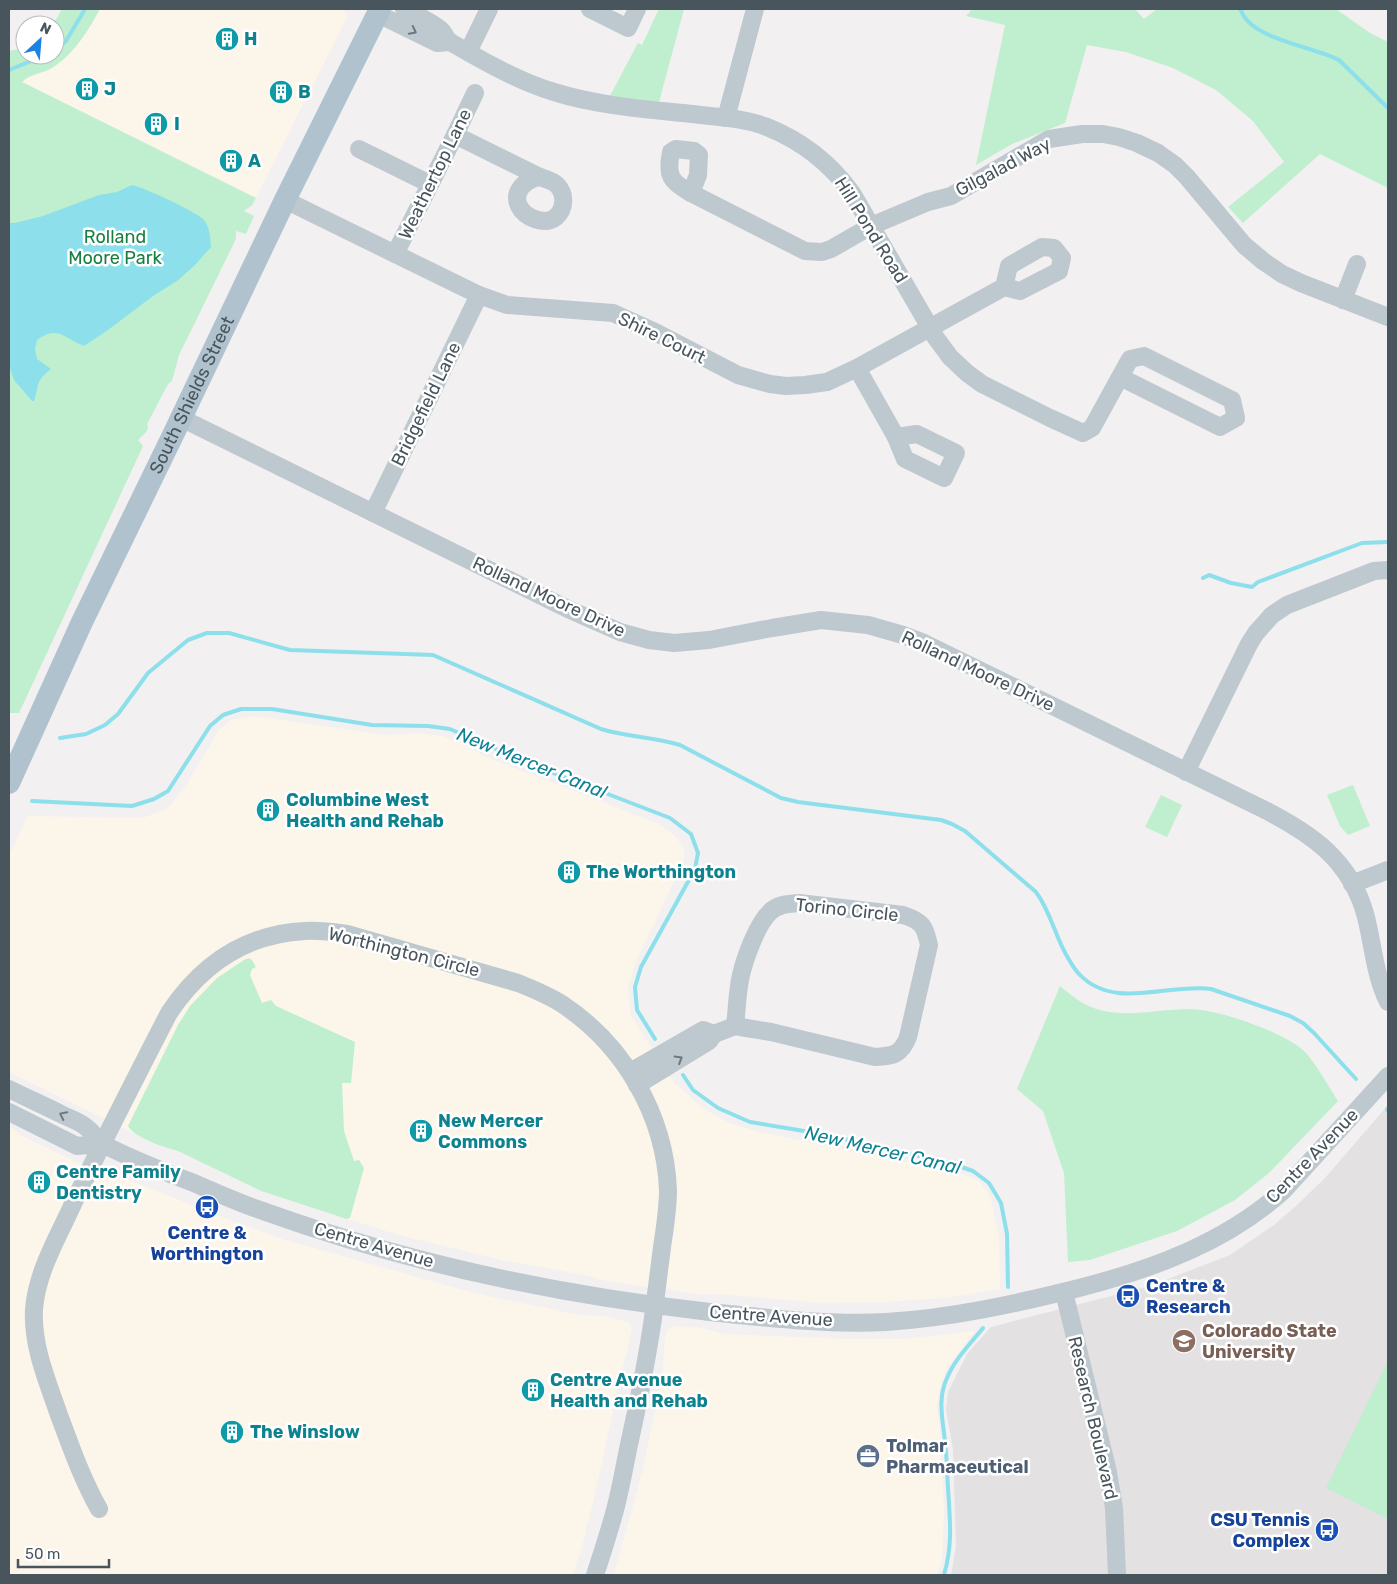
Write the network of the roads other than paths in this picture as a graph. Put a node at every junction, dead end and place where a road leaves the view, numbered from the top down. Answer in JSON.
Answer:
{"nodes":[{"id":1,"x":404,"y":9,"type":"edge"},
{"id":2,"x":489,"y":9,"type":"edge"},
{"id":3,"x":590,"y":9,"type":"edge"},
{"id":4,"x":637,"y":9,"type":"edge"},
{"id":5,"x":755,"y":9,"type":"edge"},
{"id":6,"x":379,"y":11,"type":"edge"},
{"id":7,"x":449,"y":42,"type":"junction"},
{"id":8,"x":468,"y":52,"type":"junction"},
{"id":9,"x":474,"y":93,"type":"dead end"},
{"id":10,"x":726,"y":118,"type":"junction"},
{"id":11,"x":455,"y":135,"type":"junction"},
{"id":12,"x":359,"y":148,"type":"dead end"},
{"id":13,"x":540,"y":177,"type":"dead end"},
{"id":14,"x":430,"y":184,"type":"junction"},
{"id":15,"x":691,"y":193,"type":"dead end"},
{"id":16,"x":285,"y":200,"type":"junction"},
{"id":17,"x":871,"y":226,"type":"junction"},
{"id":18,"x":395,"y":254,"type":"junction"},
{"id":19,"x":1357,"y":264,"type":"dead end"},
{"id":20,"x":1004,"y":287,"type":"dead end"},
{"id":21,"x":479,"y":295,"type":"junction"},
{"id":22,"x":1343,"y":300,"type":"junction"},
{"id":23,"x":1388,"y":318,"type":"edge"},
{"id":24,"x":929,"y":327,"type":"junction"},
{"id":25,"x":857,"y":368,"type":"junction"},
{"id":26,"x":1120,"y":378,"type":"junction"},
{"id":27,"x":181,"y":418,"type":"junction"},
{"id":28,"x":896,"y":437,"type":"dead end"},
{"id":29,"x":373,"y":513,"type":"junction"},
{"id":30,"x":1388,"y":570,"type":"edge"},
{"id":31,"x":1186,"y":772,"type":"junction"},
{"id":32,"x":9,"y":784,"type":"edge"},
{"id":33,"x":1388,"y":870,"type":"edge"},
{"id":34,"x":1352,"y":884,"type":"junction"},
{"id":35,"x":1388,"y":1002,"type":"edge"},
{"id":36,"x":735,"y":1026,"type":"junction"},
{"id":37,"x":1388,"y":1076,"type":"edge"},
{"id":38,"x":634,"y":1078,"type":"junction"},
{"id":39,"x":9,"y":1088,"type":"edge"},
{"id":40,"x":9,"y":1112,"type":"edge"},
{"id":41,"x":102,"y":1144,"type":"junction"},
{"id":42,"x":1064,"y":1292,"type":"junction"},
{"id":43,"x":654,"y":1306,"type":"junction"},
{"id":44,"x":99,"y":1509,"type":"dead end"},
{"id":45,"x":595,"y":1575,"type":"edge"},
{"id":46,"x":1117,"y":1575,"type":"edge"}],
"edges":[{"from":1,"to":7,"type":"street","name":"Hill Pond Road"},
{"from":2,"to":8,"type":"street"},
{"from":3,"to":4,"type":"street"},
{"from":5,"to":10,"type":"street"},
{"from":6,"to":7,"type":"street","name":"Hill Pond Road","one_way":true},
{"from":6,"to":16,"type":"main road","name":"South Shields Street"},
{"from":7,"to":8,"type":"street","name":"Hill Pond Road"},
{"from":8,"to":10,"type":"street","name":"Hill Pond Road"},
{"from":9,"to":11,"type":"street","name":"Weathertop Lane"},
{"from":10,"to":17,"type":"street","name":"Hill Pond Road"},
{"from":11,"to":13,"type":"street"},
{"from":11,"to":14,"type":"street","name":"Weathertop Lane"},
{"from":12,"to":14,"type":"street"},
{"from":14,"to":18,"type":"street","name":"Weathertop Lane"},
{"from":15,"to":17,"type":"street","name":"Gilgalad Way"},
{"from":16,"to":18,"type":"street","name":"Shire Court"},
{"from":16,"to":27,"type":"main road","name":"South Shields Street"},
{"from":17,"to":22,"type":"street","name":"Gilgalad Way"},
{"from":17,"to":24,"type":"street","name":"Hill Pond Road"},
{"from":18,"to":21,"type":"street","name":"Shire Court"},
{"from":19,"to":22,"type":"street"},
{"from":20,"to":24,"type":"street","name":"Shire Court"},
{"from":21,"to":25,"type":"street","name":"Shire Court"},
{"from":21,"to":29,"type":"street","name":"Bridgefield Lane"},
{"from":22,"to":23,"type":"street","name":"Gilgalad Way"},
{"from":24,"to":25,"type":"street","name":"Shire Court"},
{"from":24,"to":26,"type":"street","name":"Hill Pond Road"},
{"from":25,"to":28,"type":"street"},
{"from":26,"to":26,"type":"street"},
{"from":27,"to":29,"type":"street","name":"Rolland Moore Drive"},
{"from":27,"to":32,"type":"main road","name":"South Shields Street"},
{"from":29,"to":31,"type":"street","name":"Rolland Moore Drive"},
{"from":30,"to":31,"type":"street"},
{"from":31,"to":34,"type":"street","name":"Rolland Moore Drive"},
{"from":33,"to":34,"type":"street"},
{"from":34,"to":35,"type":"street","name":"Rolland Moore Drive"},
{"from":36,"to":36,"type":"street","name":"Torino Circle"},
{"from":36,"to":38,"type":"street"},
{"from":37,"to":42,"type":"street","name":"Centre Avenue"},
{"from":38,"to":41,"type":"street","name":"Worthington Circle"},
{"from":38,"to":43,"type":"street","name":"Worthington Circle"},
{"from":41,"to":39,"type":"street","name":"Centre Avenue","one_way":true},
{"from":40,"to":41,"type":"street","name":"Centre Avenue"},
{"from":41,"to":43,"type":"street","name":"Centre Avenue"},
{"from":41,"to":44,"type":"street","name":"Worthington Circle"},
{"from":42,"to":43,"type":"street","name":"Centre Avenue"},
{"from":42,"to":46,"type":"street","name":"Research Boulevard"},
{"from":43,"to":45,"type":"street","name":"Worthington Circle"}]}
